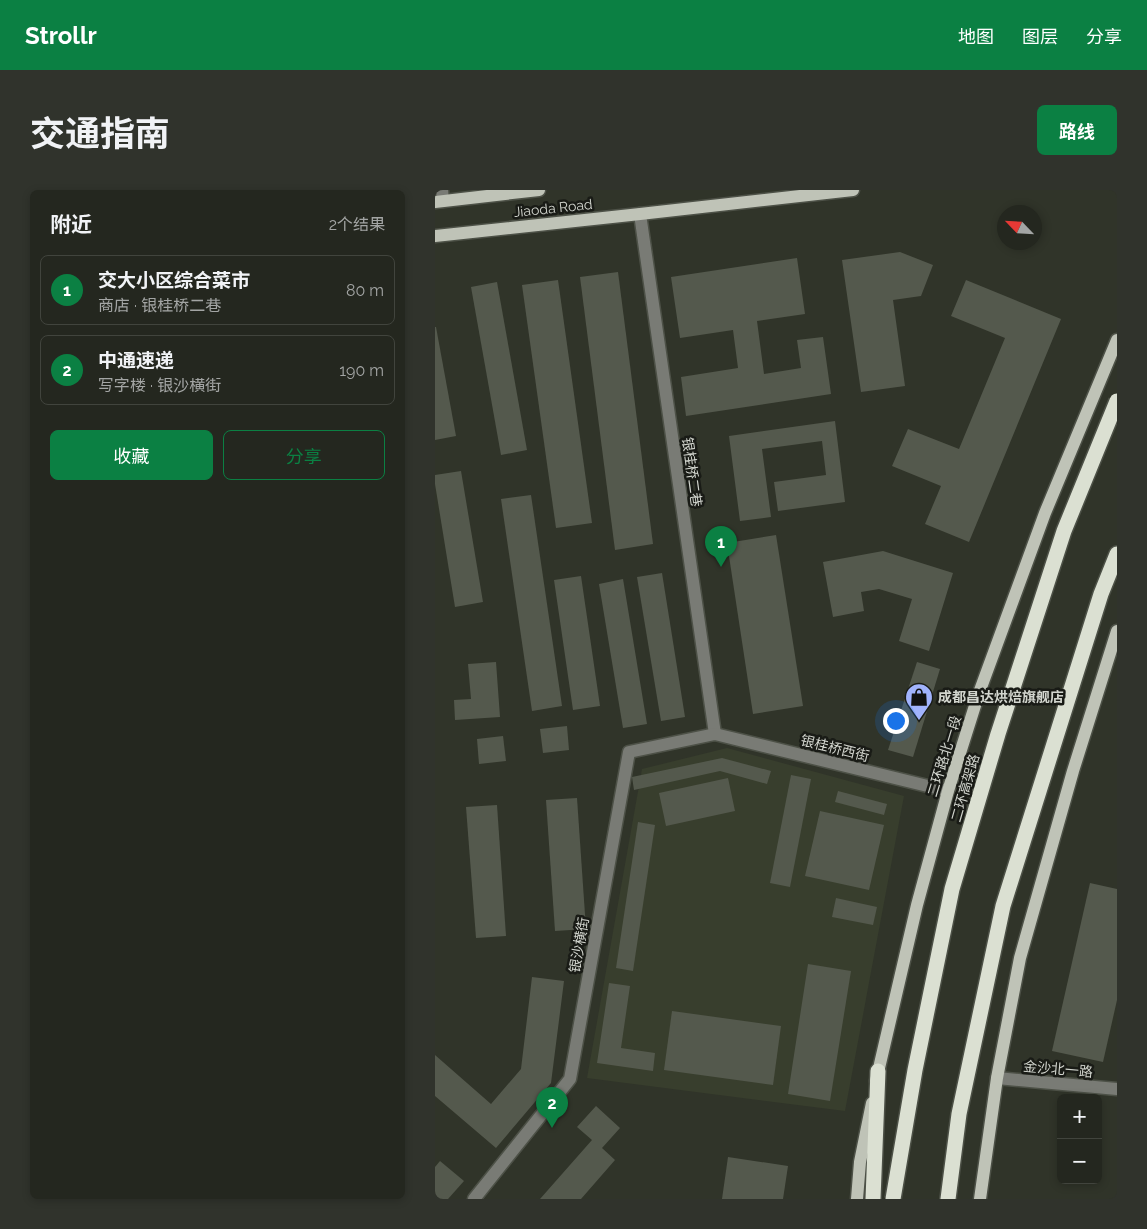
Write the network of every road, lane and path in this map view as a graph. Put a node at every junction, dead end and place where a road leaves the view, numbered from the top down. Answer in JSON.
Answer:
{"nodes":[{"id":1,"x":539,"y":190,"type":"edge"},
{"id":2,"x":853,"y":190,"type":"edge"},
{"id":3,"x":440,"y":198,"type":"edge"},
{"id":4,"x":640,"y":214,"type":"junction"},
{"id":5,"x":435,"y":236,"type":"edge"},
{"id":6,"x":1117,"y":340,"type":"edge"},
{"id":7,"x":1117,"y":400,"type":"edge"},
{"id":8,"x":1117,"y":554,"type":"edge"},
{"id":9,"x":1117,"y":630,"type":"edge"},
{"id":10,"x":715,"y":734,"type":"junction"},
{"id":11,"x":948,"y":791,"type":"junction"},
{"id":12,"x":878,"y":1071,"type":"junction"},
{"id":13,"x":997,"y":1078,"type":"junction"},
{"id":14,"x":1117,"y":1089,"type":"edge"},
{"id":15,"x":474,"y":1199,"type":"edge"},
{"id":16,"x":857,"y":1199,"type":"edge"},
{"id":17,"x":873,"y":1199,"type":"edge"},
{"id":18,"x":893,"y":1199,"type":"edge"},
{"id":19,"x":949,"y":1199,"type":"edge"},
{"id":20,"x":980,"y":1199,"type":"edge"}],
"edges":[{"from":1,"to":3,"type":"main road","name":"Jiaoda Road"},
{"from":2,"to":4,"type":"main road","name":"Jiaoda Road"},
{"from":4,"to":5,"type":"main road","name":"Jiaoda Road"},
{"from":4,"to":10,"type":"street","name":"银桂桥二巷"},
{"from":6,"to":11,"type":"main road","name":"二环路北一段"},
{"from":7,"to":18,"type":"highway","name":"二环高架路","bridge":true},
{"from":8,"to":19,"type":"highway"},
{"from":9,"to":13,"type":"main road"},
{"from":10,"to":11,"type":"street","name":"银桂桥西街"},
{"from":10,"to":15,"type":"street","name":"银沙横街"},
{"from":11,"to":12,"type":"main road","name":"二环路北一段"},
{"from":12,"to":16,"type":"main road","name":"二环路北一段"},
{"from":12,"to":17,"type":"highway"},
{"from":13,"to":14,"type":"street","name":"金沙北一路"},
{"from":13,"to":20,"type":"main road"}]}
